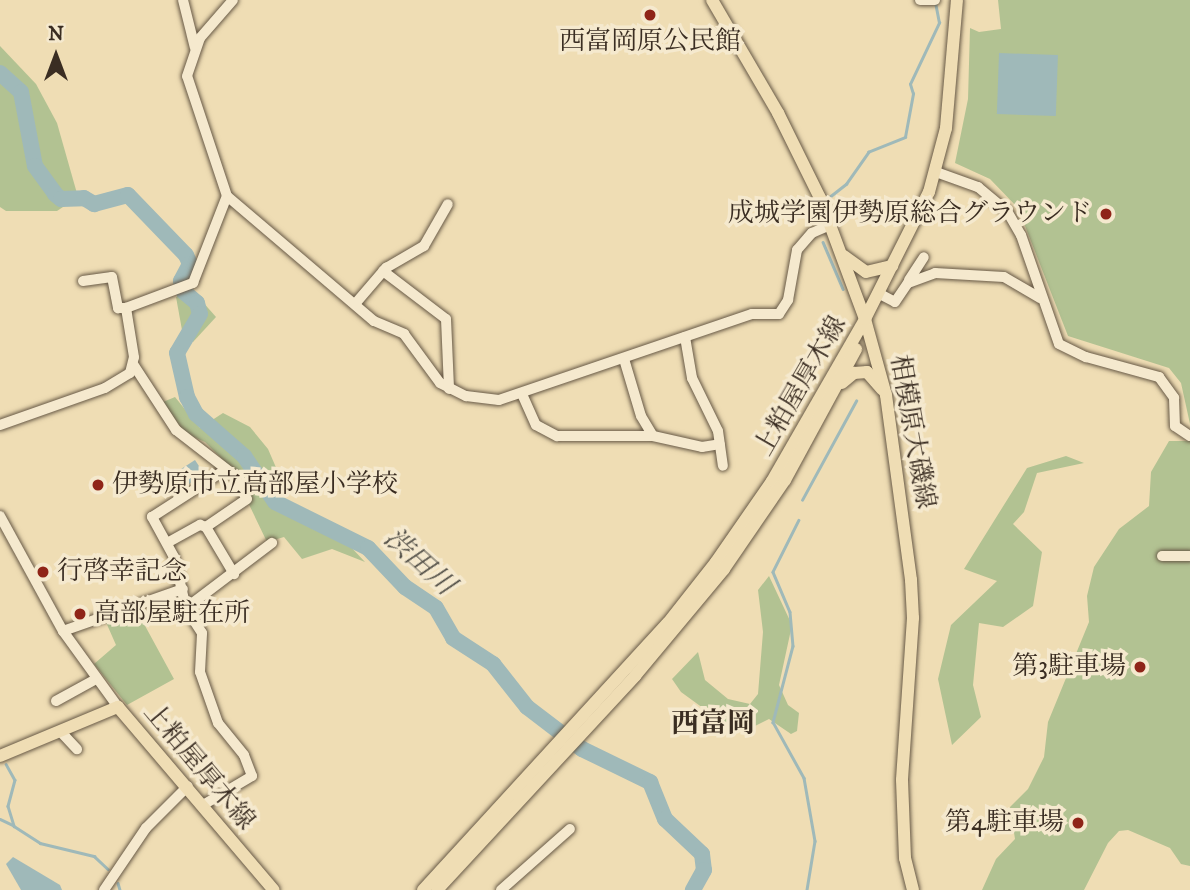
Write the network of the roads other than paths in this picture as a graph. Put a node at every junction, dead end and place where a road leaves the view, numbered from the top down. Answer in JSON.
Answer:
{"nodes":[{"id":1,"x":183,"y":0,"type":"edge"},
{"id":2,"x":233,"y":0,"type":"edge"},
{"id":3,"x":712,"y":0,"type":"edge"},
{"id":4,"x":957,"y":0,"type":"edge"},
{"id":5,"x":195,"y":48,"type":"junction"},
{"id":6,"x":936,"y":172,"type":"junction"},
{"id":7,"x":228,"y":196,"type":"junction"},
{"id":8,"x":448,"y":204,"type":"dead end"},
{"id":9,"x":831,"y":225,"type":"junction"},
{"id":10,"x":841,"y":253,"type":"junction"},
{"id":11,"x":924,"y":257,"type":"dead end"},
{"id":12,"x":892,"y":265,"type":"junction"},
{"id":13,"x":383,"y":271,"type":"junction"},
{"id":14,"x":91,"y":277,"type":"dead end"},
{"id":15,"x":908,"y":283,"type":"junction"},
{"id":16,"x":878,"y":293,"type":"junction"},
{"id":17,"x":1040,"y":298,"type":"junction"},
{"id":18,"x":355,"y":304,"type":"junction"},
{"id":19,"x":126,"y":308,"type":"junction"},
{"id":20,"x":865,"y":319,"type":"junction"},
{"id":21,"x":685,"y":337,"type":"junction"},
{"id":22,"x":624,"y":359,"type":"junction"},
{"id":23,"x":133,"y":364,"type":"junction"},
{"id":24,"x":449,"y":389,"type":"junction"},
{"id":25,"x":837,"y":389,"type":"junction"},
{"id":26,"x":522,"y":394,"type":"junction"},
{"id":27,"x":886,"y":395,"type":"junction"},
{"id":28,"x":0,"y":425,"type":"edge"},
{"id":29,"x":653,"y":436,"type":"junction"},
{"id":30,"x":1190,"y":436,"type":"edge"},
{"id":31,"x":720,"y":443,"type":"junction"},
{"id":32,"x":723,"y":466,"type":"dead end"},
{"id":33,"x":225,"y":470,"type":"junction"},
{"id":34,"x":0,"y":516,"type":"edge"},
{"id":35,"x":206,"y":527,"type":"junction"},
{"id":36,"x":272,"y":543,"type":"dead end"},
{"id":37,"x":167,"y":544,"type":"junction"},
{"id":38,"x":1162,"y":556,"type":"dead end"},
{"id":39,"x":1190,"y":556,"type":"edge"},
{"id":40,"x":234,"y":574,"type":"junction"},
{"id":41,"x":183,"y":589,"type":"junction"},
{"id":42,"x":186,"y":608,"type":"junction"},
{"id":43,"x":63,"y":631,"type":"junction"},
{"id":44,"x":96,"y":680,"type":"junction"},
{"id":45,"x":57,"y":701,"type":"dead end"},
{"id":46,"x":118,"y":707,"type":"junction"},
{"id":47,"x":579,"y":726,"type":"junction"},
{"id":48,"x":60,"y":731,"type":"junction"},
{"id":49,"x":77,"y":749,"type":"dead end"},
{"id":50,"x":0,"y":756,"type":"edge"},
{"id":51,"x":549,"y":757,"type":"junction"},
{"id":52,"x":188,"y":786,"type":"junction"},
{"id":53,"x":203,"y":805,"type":"junction"},
{"id":54,"x":570,"y":829,"type":"dead end"},
{"id":55,"x":104,"y":890,"type":"edge"},
{"id":56,"x":274,"y":890,"type":"edge"},
{"id":57,"x":423,"y":890,"type":"edge"},
{"id":58,"x":437,"y":890,"type":"edge"},
{"id":59,"x":500,"y":890,"type":"edge"},
{"id":60,"x":912,"y":890,"type":"edge"}],
"edges":[{"from":1,"to":5,"type":"street"},
{"from":2,"to":5,"type":"street"},
{"from":3,"to":9,"type":"main road","name":"相模原大磯線"},
{"from":4,"to":6,"type":"main road"},
{"from":5,"to":7,"type":"street"},
{"from":6,"to":12,"type":"main road"},
{"from":6,"to":17,"type":"street"},
{"from":7,"to":18,"type":"street"},
{"from":7,"to":19,"type":"street"},
{"from":8,"to":13,"type":"street"},
{"from":9,"to":10,"type":"main road","name":"相模原大磯線"},
{"from":9,"to":21,"type":"street"},
{"from":10,"to":12,"type":"main road"},
{"from":10,"to":20,"type":"main road","name":"相模原大磯線"},
{"from":11,"to":15,"type":"street"},
{"from":12,"to":16,"type":"main road"},
{"from":13,"to":18,"type":"street"},
{"from":13,"to":24,"type":"street"},
{"from":14,"to":19,"type":"street"},
{"from":15,"to":16,"type":"street"},
{"from":15,"to":17,"type":"street"},
{"from":16,"to":20,"type":"main road"},
{"from":17,"to":30,"type":"street"},
{"from":18,"to":24,"type":"street"},
{"from":19,"to":23,"type":"street"},
{"from":20,"to":25,"type":"main road","name":"上粕屋厚木線"},
{"from":20,"to":27,"type":"main road","name":"相模原大磯線"},
{"from":20,"to":47,"type":"main road","name":"上粕屋厚木線"},
{"from":21,"to":22,"type":"street"},
{"from":21,"to":31,"type":"street"},
{"from":22,"to":26,"type":"street"},
{"from":22,"to":29,"type":"street"},
{"from":23,"to":28,"type":"street"},
{"from":23,"to":33,"type":"street"},
{"from":24,"to":26,"type":"street"},
{"from":25,"to":27,"type":"main road"},
{"from":25,"to":47,"type":"main road","name":"上粕屋厚木線"},
{"from":26,"to":29,"type":"street"},
{"from":27,"to":60,"type":"main road","name":"相模原大磯線"},
{"from":29,"to":31,"type":"street"},
{"from":31,"to":32,"type":"street"},
{"from":33,"to":35,"type":"street"},
{"from":33,"to":37,"type":"street"},
{"from":34,"to":43,"type":"street"},
{"from":35,"to":37,"type":"street"},
{"from":35,"to":40,"type":"street"},
{"from":36,"to":40,"type":"street"},
{"from":37,"to":41,"type":"street"},
{"from":38,"to":39,"type":"street"},
{"from":40,"to":42,"type":"street"},
{"from":41,"to":42,"type":"street"},
{"from":41,"to":43,"type":"street"},
{"from":42,"to":53,"type":"street"},
{"from":43,"to":44,"type":"street"},
{"from":44,"to":45,"type":"street"},
{"from":44,"to":46,"type":"street"},
{"from":46,"to":48,"type":"main road","name":"上粕屋厚木線"},
{"from":46,"to":52,"type":"main road","name":"上粕屋厚木線"},
{"from":47,"to":51,"type":"main road","name":"上粕屋厚木線"},
{"from":48,"to":49,"type":"street"},
{"from":48,"to":50,"type":"main road","name":"上粕屋厚木線"},
{"from":51,"to":57,"type":"main road","name":"上粕屋厚木線"},
{"from":51,"to":58,"type":"main road","name":"上粕屋厚木線"},
{"from":52,"to":53,"type":"main road","name":"上粕屋厚木線"},
{"from":52,"to":55,"type":"street"},
{"from":53,"to":56,"type":"main road","name":"上粕屋厚木線"},
{"from":54,"to":59,"type":"street"}]}
